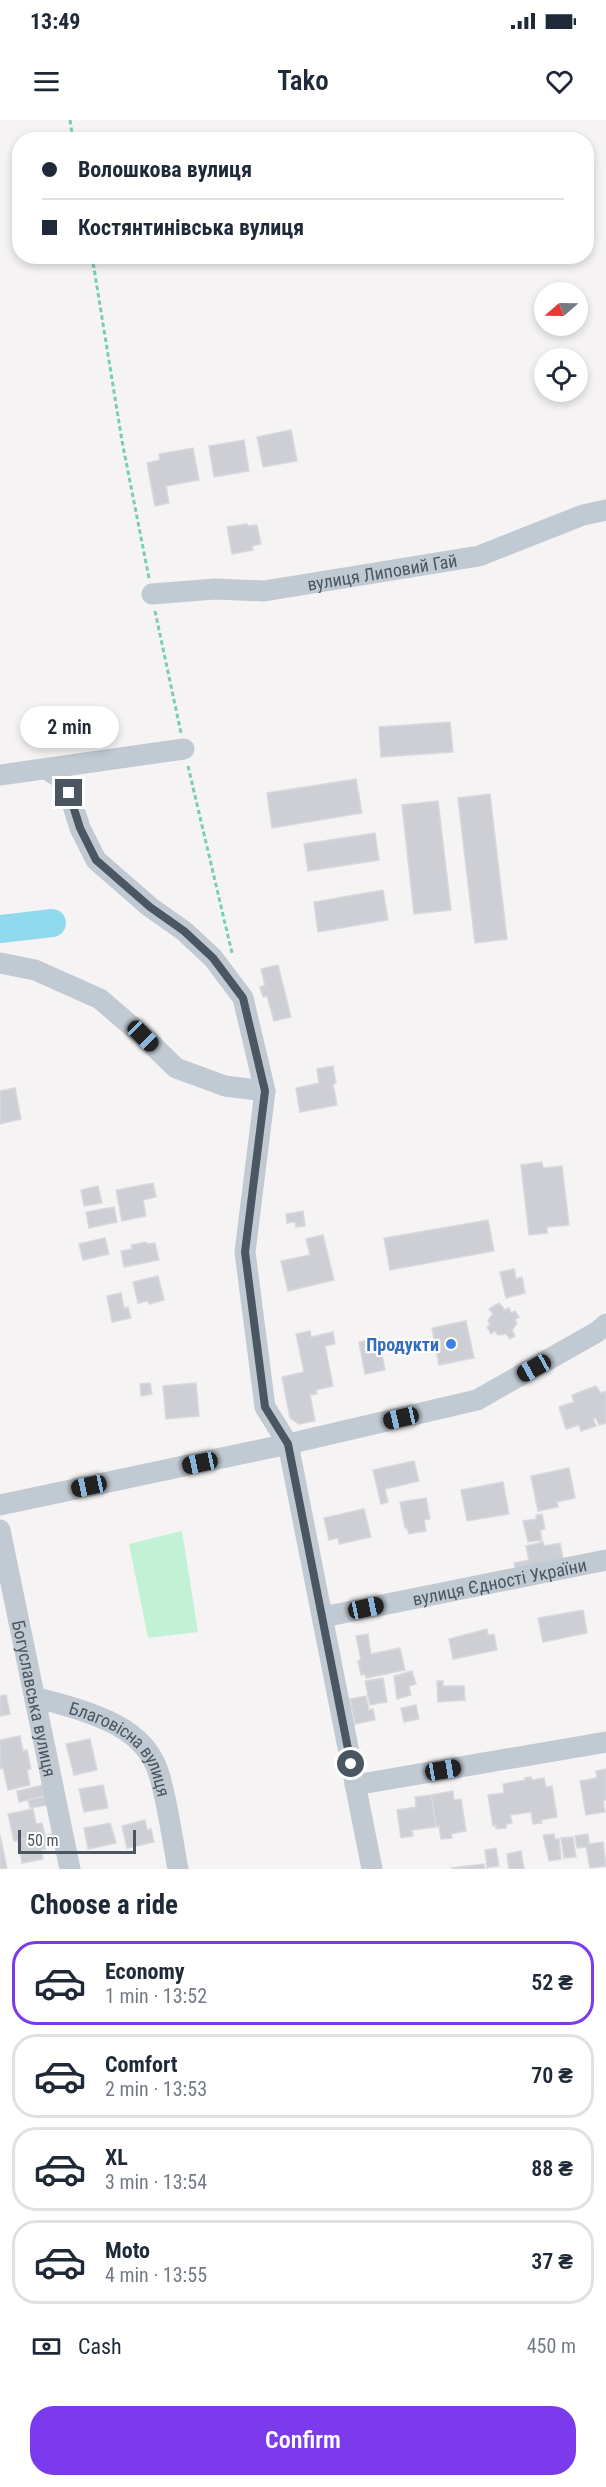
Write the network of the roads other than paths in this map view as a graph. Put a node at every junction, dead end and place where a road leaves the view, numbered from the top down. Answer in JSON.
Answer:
{"nodes":[{"id":1,"x":606,"y":510,"type":"edge"},
{"id":2,"x":152,"y":594,"type":"road end"},
{"id":3,"x":184,"y":749,"type":"road end"},
{"id":4,"x":46,"y":769,"type":"junction"},
{"id":5,"x":0,"y":776,"type":"edge"},
{"id":6,"x":0,"y":963,"type":"edge"},
{"id":7,"x":265,"y":1091,"type":"junction"},
{"id":8,"x":606,"y":1324,"type":"edge"},
{"id":9,"x":288,"y":1444,"type":"junction"},
{"id":10,"x":0,"y":1505,"type":"edge"},
{"id":11,"x":0,"y":1530,"type":"edge"},
{"id":12,"x":606,"y":1560,"type":"edge"},
{"id":13,"x":322,"y":1617,"type":"junction"},
{"id":14,"x":35,"y":1697,"type":"junction"},
{"id":15,"x":606,"y":1742,"type":"edge"},
{"id":16,"x":356,"y":1785,"type":"junction"},
{"id":17,"x":70,"y":1869,"type":"edge"},
{"id":18,"x":178,"y":1869,"type":"edge"},
{"id":19,"x":372,"y":1869,"type":"edge"}],
"edges":[{"from":1,"to":2,"type":"street","name":"вулиця Липовий Гай"},
{"from":3,"to":4,"type":"street"},
{"from":4,"to":5,"type":"street"},
{"from":4,"to":7,"type":"street"},
{"from":6,"to":7,"type":"street"},
{"from":7,"to":9,"type":"street"},
{"from":8,"to":9,"type":"street"},
{"from":9,"to":10,"type":"street"},
{"from":9,"to":13,"type":"street"},
{"from":11,"to":14,"type":"street","name":"Богуславська вулиця"},
{"from":12,"to":13,"type":"street","name":"вулиця Єдності України"},
{"from":13,"to":16,"type":"street"},
{"from":14,"to":17,"type":"street","name":"Богуславська вулиця"},
{"from":14,"to":18,"type":"street","name":"Благовісна вулиця"},
{"from":15,"to":16,"type":"street"},
{"from":16,"to":19,"type":"street"}]}
